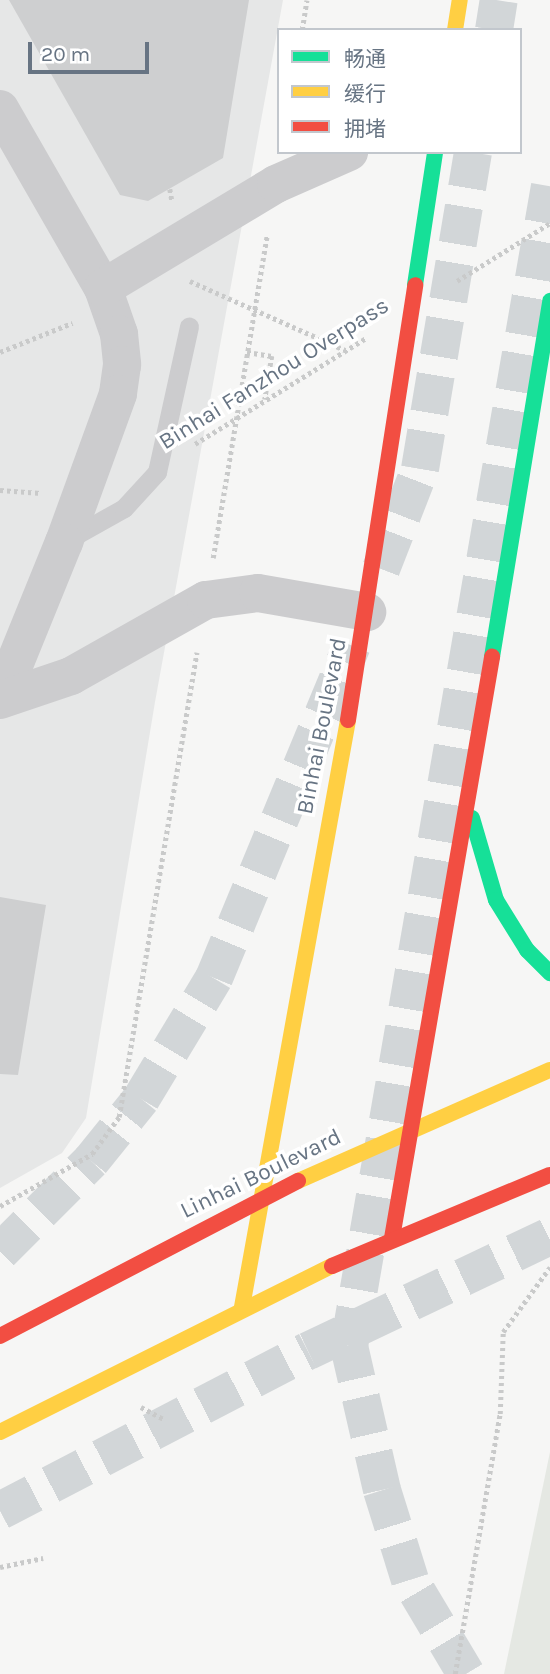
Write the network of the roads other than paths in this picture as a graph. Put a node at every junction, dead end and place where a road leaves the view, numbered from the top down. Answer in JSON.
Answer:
{"nodes":[{"id":1,"x":460,"y":0,"type":"edge"},
{"id":2,"x":455,"y":28,"type":"edge"},
{"id":3,"x":0,"y":109,"type":"edge"},
{"id":4,"x":344,"y":154,"type":"edge"},
{"id":5,"x":435,"y":154,"type":"edge"},
{"id":6,"x":103,"y":288,"type":"junction"},
{"id":7,"x":550,"y":301,"type":"edge"},
{"id":8,"x":189,"y":326,"type":"dead end"},
{"id":9,"x":64,"y":542,"type":"junction"},
{"id":10,"x":367,"y":612,"type":"junction"},
{"id":11,"x":469,"y":802,"type":"junction"},
{"id":12,"x":550,"y":973,"type":"edge"},
{"id":13,"x":550,"y":1070,"type":"edge"},
{"id":14,"x":409,"y":1129,"type":"junction"},
{"id":15,"x":550,"y":1175,"type":"edge"},
{"id":16,"x":260,"y":1198,"type":"junction"},
{"id":17,"x":392,"y":1238,"type":"junction"},
{"id":18,"x":243,"y":1307,"type":"junction"},
{"id":19,"x":0,"y":1336,"type":"edge"},
{"id":20,"x":0,"y":1432,"type":"edge"}],
"edges":[{"from":1,"to":2,"type":"main road"},
{"from":3,"to":6,"type":"street"},
{"from":4,"to":6,"type":"street"},
{"from":5,"to":10,"type":"main road","name":"Binhai Boulevard"},
{"from":6,"to":9,"type":"street"},
{"from":7,"to":11,"type":"main road"},
{"from":8,"to":9,"type":"lane"},
{"from":9,"to":10,"type":"street"},
{"from":10,"to":16,"type":"main road","name":"Binhai Boulevard"},
{"from":11,"to":12,"type":"main road"},
{"from":11,"to":14,"type":"main road"},
{"from":13,"to":14,"type":"main road","name":"Linhai Boulevard"},
{"from":14,"to":16,"type":"main road","name":"Linhai Boulevard"},
{"from":14,"to":17,"type":"main road"},
{"from":15,"to":17,"type":"main road"},
{"from":16,"to":18,"type":"main road","name":"Binhai Boulevard"},
{"from":16,"to":19,"type":"main road","name":"Linhai Boulevard"},
{"from":17,"to":18,"type":"main road"},
{"from":18,"to":20,"type":"main road"}]}
